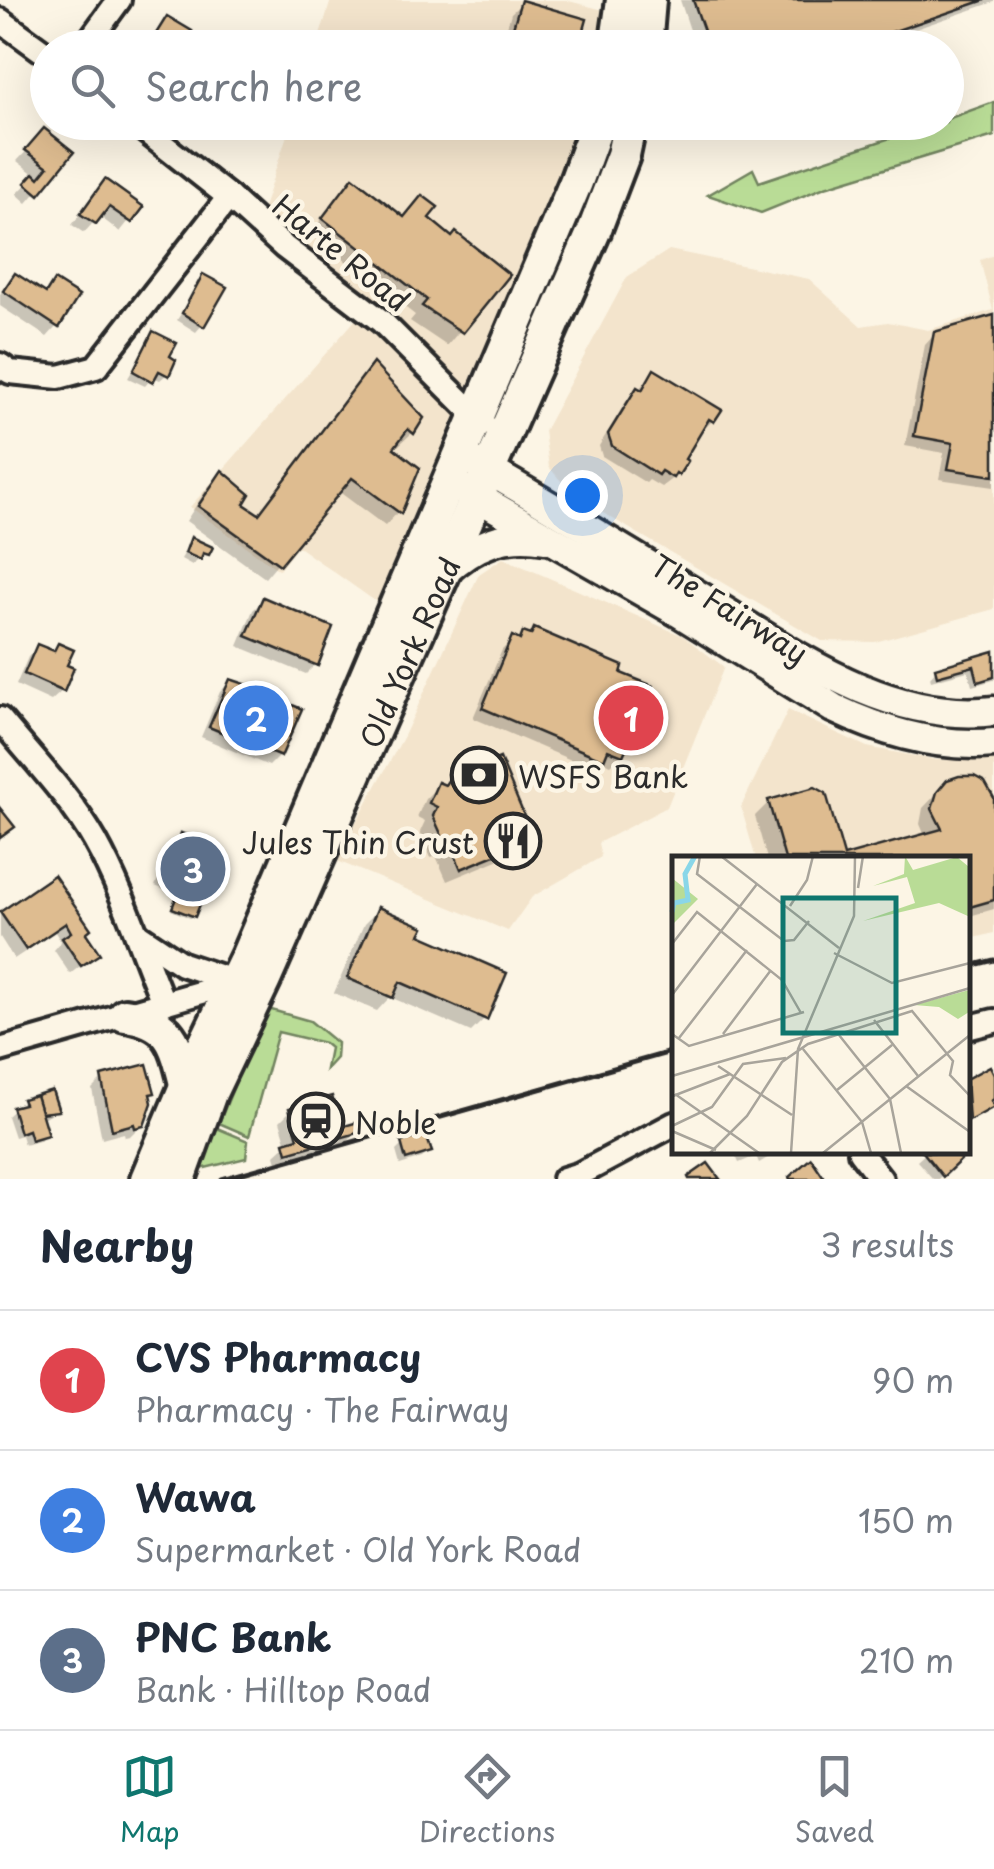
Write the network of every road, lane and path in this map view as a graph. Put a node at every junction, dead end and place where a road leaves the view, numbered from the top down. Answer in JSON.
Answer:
{"nodes":[{"id":1,"x":120,"y":0,"type":"edge"},
{"id":2,"x":623,"y":0,"type":"edge"},
{"id":3,"x":649,"y":0,"type":"edge"},
{"id":4,"x":0,"y":20,"type":"edge"},
{"id":5,"x":98,"y":30,"type":"edge"},
{"id":6,"x":619,"y":30,"type":"edge"},
{"id":7,"x":646,"y":30,"type":"edge"},
{"id":8,"x":30,"y":42,"type":"edge"},
{"id":9,"x":157,"y":140,"type":"edge"},
{"id":10,"x":591,"y":140,"type":"edge"},
{"id":11,"x":626,"y":140,"type":"edge"},
{"id":12,"x":229,"y":197,"type":"junction"},
{"id":13,"x":0,"y":364,"type":"edge"},
{"id":14,"x":476,"y":417,"type":"junction"},
{"id":15,"x":475,"y":468,"type":"junction"},
{"id":16,"x":567,"y":548,"type":"junction"},
{"id":17,"x":443,"y":573,"type":"junction"},
{"id":18,"x":994,"y":711,"type":"edge"},
{"id":19,"x":0,"y":719,"type":"edge"},
{"id":20,"x":994,"y":744,"type":"edge"},
{"id":21,"x":137,"y":934,"type":"junction"},
{"id":22,"x":249,"y":984,"type":"junction"},
{"id":23,"x":164,"y":1004,"type":"junction"},
{"id":24,"x":124,"y":1015,"type":"junction"},
{"id":25,"x":994,"y":1021,"type":"edge"},
{"id":26,"x":969,"y":1027,"type":"edge"},
{"id":27,"x":0,"y":1050,"type":"edge"},
{"id":28,"x":186,"y":1084,"type":"junction"},
{"id":29,"x":672,"y":1125,"type":"edge"},
{"id":30,"x":862,"y":1154,"type":"edge"},
{"id":31,"x":175,"y":1160,"type":"edge"},
{"id":32,"x":147,"y":1179,"type":"edge"},
{"id":33,"x":564,"y":1179,"type":"edge"},
{"id":34,"x":881,"y":1179,"type":"edge"}],
"edges":[{"from":1,"to":5,"type":"street"},
{"from":2,"to":6,"type":"highway"},
{"from":3,"to":7,"type":"highway"},
{"from":4,"to":8,"type":"street"},
{"from":9,"to":12,"type":"street","name":"Harte Road"},
{"from":10,"to":14,"type":"highway","name":"Old York Road"},
{"from":11,"to":15,"type":"highway","name":"Old York Road"},
{"from":12,"to":13,"type":"street"},
{"from":12,"to":14,"type":"street","name":"Harte Road"},
{"from":14,"to":15,"type":"highway","name":"Old York Road"},
{"from":15,"to":16,"type":"main road","name":"The Fairway"},
{"from":15,"to":17,"type":"highway","name":"Old York Road"},
{"from":15,"to":18,"type":"main road","name":"The Fairway"},
{"from":15,"to":22,"type":"highway","name":"Old York Road"},
{"from":16,"to":17,"type":"main road"},
{"from":16,"to":20,"type":"main road","name":"The Fairway"},
{"from":17,"to":22,"type":"highway","name":"Old York Road"},
{"from":19,"to":21,"type":"street"},
{"from":21,"to":22,"type":"street"},
{"from":21,"to":23,"type":"street"},
{"from":22,"to":23,"type":"street"},
{"from":22,"to":28,"type":"highway","name":"Old York Road"},
{"from":22,"to":31,"type":"highway","name":"Old York Road"},
{"from":23,"to":24,"type":"street"},
{"from":24,"to":27,"type":"street"},
{"from":24,"to":28,"type":"highway"},
{"from":25,"to":26,"type":"street"},
{"from":28,"to":31,"type":"highway","name":"Old York Road"},
{"from":29,"to":33,"type":"street"},
{"from":30,"to":34,"type":"street"},
{"from":31,"to":32,"type":"highway","name":"Old York Road"}]}
